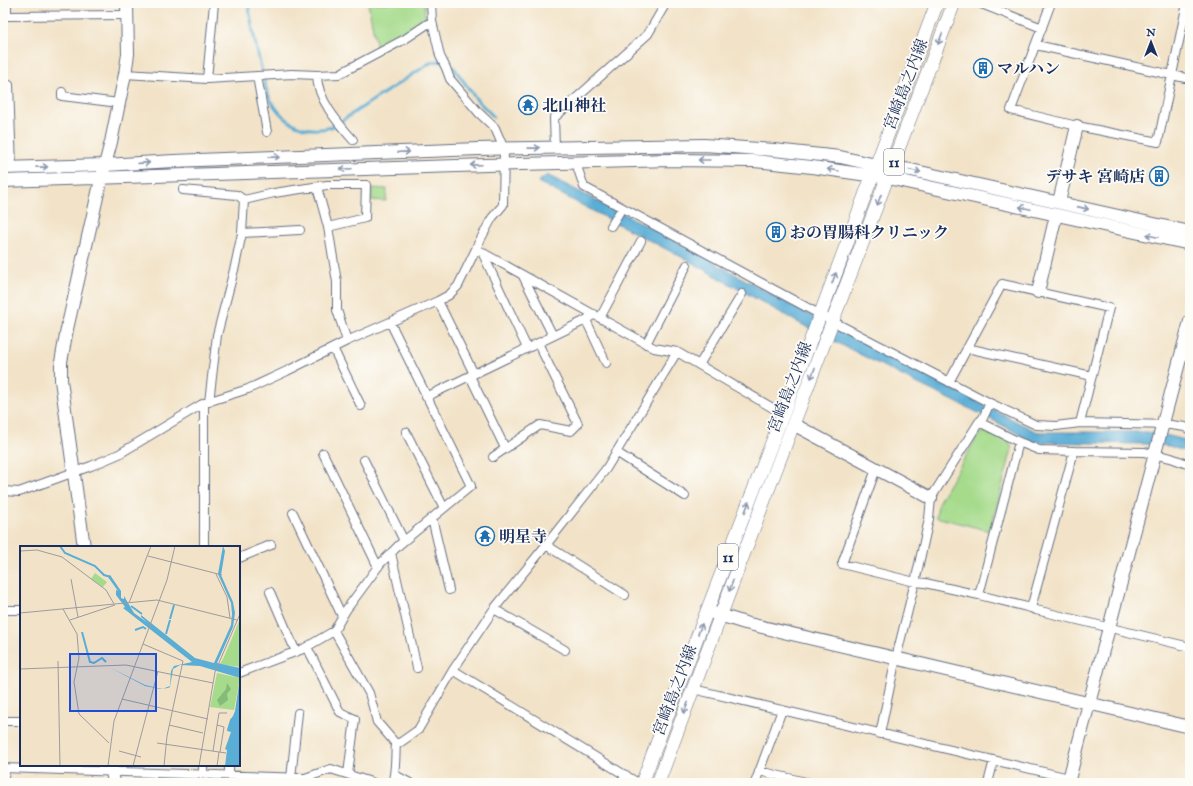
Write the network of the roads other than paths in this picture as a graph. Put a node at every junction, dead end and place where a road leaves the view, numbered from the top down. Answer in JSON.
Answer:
{"nodes":[{"id":1,"x":7,"y":3,"type":"edge"},
{"id":2,"x":214,"y":3,"type":"edge"},
{"id":3,"x":431,"y":3,"type":"edge"},
{"id":4,"x":666,"y":3,"type":"edge"},
{"id":5,"x":937,"y":3,"type":"edge"},
{"id":6,"x":954,"y":3,"type":"edge"},
{"id":7,"x":979,"y":3,"type":"edge"},
{"id":8,"x":1051,"y":3,"type":"edge"},
{"id":9,"x":1187,"y":3,"type":"edge"},
{"id":10,"x":127,"y":9,"type":"edge"},
{"id":11,"x":432,"y":21,"type":"junction"},
{"id":12,"x":1042,"y":28,"type":"junction"},
{"id":13,"x":1036,"y":45,"type":"junction"},
{"id":14,"x":125,"y":74,"type":"junction"},
{"id":15,"x":317,"y":75,"type":"junction"},
{"id":16,"x":1172,"y":75,"type":"junction"},
{"id":17,"x":262,"y":76,"type":"junction"},
{"id":18,"x":206,"y":79,"type":"junction"},
{"id":19,"x":1190,"y":79,"type":"edge"},
{"id":20,"x":9,"y":85,"type":"dead end"},
{"id":21,"x":62,"y":92,"type":"dead end"},
{"id":22,"x":119,"y":104,"type":"junction"},
{"id":23,"x":1076,"y":126,"type":"junction"},
{"id":24,"x":267,"y":132,"type":"dead end"},
{"id":25,"x":352,"y":140,"type":"dead end"},
{"id":26,"x":555,"y":148,"type":"junction"},
{"id":27,"x":504,"y":149,"type":"junction"},
{"id":28,"x":576,"y":162,"type":"junction"},
{"id":29,"x":504,"y":165,"type":"junction"},
{"id":30,"x":8,"y":168,"type":"edge"},
{"id":31,"x":874,"y":170,"type":"junction"},
{"id":32,"x":103,"y":171,"type":"junction"},
{"id":33,"x":890,"y":172,"type":"junction"},
{"id":34,"x":3,"y":181,"type":"edge"},
{"id":35,"x":317,"y":187,"type":"junction"},
{"id":36,"x":183,"y":190,"type":"dead end"},
{"id":37,"x":244,"y":200,"type":"junction"},
{"id":38,"x":1059,"y":202,"type":"junction"},
{"id":39,"x":622,"y":208,"type":"junction"},
{"id":40,"x":1056,"y":215,"type":"junction"},
{"id":41,"x":611,"y":226,"type":"dead end"},
{"id":42,"x":328,"y":227,"type":"junction"},
{"id":43,"x":300,"y":230,"type":"dead end"},
{"id":44,"x":1190,"y":232,"type":"edge"},
{"id":45,"x":242,"y":233,"type":"junction"},
{"id":46,"x":641,"y":241,"type":"dead end"},
{"id":47,"x":1190,"y":244,"type":"edge"},
{"id":48,"x":479,"y":250,"type":"junction"},
{"id":49,"x":687,"y":265,"type":"dead end"},
{"id":50,"x":523,"y":275,"type":"junction"},
{"id":51,"x":1038,"y":292,"type":"junction"},
{"id":52,"x":742,"y":294,"type":"dead end"},
{"id":53,"x":438,"y":301,"type":"junction"},
{"id":54,"x":597,"y":316,"type":"junction"},
{"id":55,"x":586,"y":320,"type":"junction"},
{"id":56,"x":818,"y":321,"type":"junction"},
{"id":57,"x":1190,"y":321,"type":"edge"},
{"id":58,"x":390,"y":322,"type":"junction"},
{"id":59,"x":830,"y":328,"type":"junction"},
{"id":60,"x":554,"y":336,"type":"junction"},
{"id":61,"x":348,"y":341,"type":"junction"},
{"id":62,"x":538,"y":343,"type":"junction"},
{"id":63,"x":646,"y":344,"type":"junction"},
{"id":64,"x":333,"y":348,"type":"junction"},
{"id":65,"x":528,"y":348,"type":"junction"},
{"id":66,"x":967,"y":348,"type":"junction"},
{"id":67,"x":677,"y":352,"type":"junction"},
{"id":68,"x":606,"y":363,"type":"dead end"},
{"id":69,"x":699,"y":365,"type":"junction"},
{"id":70,"x":472,"y":375,"type":"junction"},
{"id":71,"x":1092,"y":376,"type":"junction"},
{"id":72,"x":949,"y":382,"type":"junction"},
{"id":73,"x":426,"y":398,"type":"junction"},
{"id":74,"x":206,"y":402,"type":"junction"},
{"id":75,"x":990,"y":402,"type":"junction"},
{"id":76,"x":361,"y":406,"type":"dead end"},
{"id":77,"x":783,"y":414,"type":"junction"},
{"id":78,"x":981,"y":420,"type":"junction"},
{"id":79,"x":1080,"y":423,"type":"junction"},
{"id":80,"x":793,"y":424,"type":"junction"},
{"id":81,"x":1162,"y":427,"type":"junction"},
{"id":82,"x":1190,"y":430,"type":"edge"},
{"id":83,"x":406,"y":432,"type":"dead end"},
{"id":84,"x":1019,"y":442,"type":"junction"},
{"id":85,"x":505,"y":448,"type":"junction"},
{"id":86,"x":1074,"y":451,"type":"junction"},
{"id":87,"x":1156,"y":451,"type":"junction"},
{"id":88,"x":616,"y":452,"type":"junction"},
{"id":89,"x":323,"y":453,"type":"dead end"},
{"id":90,"x":493,"y":456,"type":"dead end"},
{"id":91,"x":364,"y":460,"type":"dead end"},
{"id":92,"x":1190,"y":465,"type":"edge"},
{"id":93,"x":876,"y":469,"type":"junction"},
{"id":94,"x":74,"y":472,"type":"junction"},
{"id":95,"x":3,"y":491,"type":"edge"},
{"id":96,"x":685,"y":496,"type":"dead end"},
{"id":97,"x":931,"y":498,"type":"junction"},
{"id":98,"x":444,"y":508,"type":"junction"},
{"id":99,"x":293,"y":513,"type":"dead end"},
{"id":100,"x":432,"y":518,"type":"junction"},
{"id":101,"x":404,"y":541,"type":"junction"},
{"id":102,"x":271,"y":545,"type":"dead end"},
{"id":103,"x":546,"y":545,"type":"junction"},
{"id":104,"x":84,"y":546,"type":"edge"},
{"id":105,"x":204,"y":546,"type":"edge"},
{"id":106,"x":391,"y":553,"type":"junction"},
{"id":107,"x":240,"y":558,"type":"edge"},
{"id":108,"x":378,"y":567,"type":"junction"},
{"id":109,"x":915,"y":582,"type":"junction"},
{"id":110,"x":449,"y":590,"type":"dead end"},
{"id":111,"x":270,"y":592,"type":"dead end"},
{"id":112,"x":625,"y":594,"type":"dead end"},
{"id":113,"x":980,"y":595,"type":"junction"},
{"id":114,"x":494,"y":608,"type":"junction"},
{"id":115,"x":1031,"y":608,"type":"junction"},
{"id":116,"x":3,"y":610,"type":"edge"},
{"id":117,"x":20,"y":610,"type":"edge"},
{"id":118,"x":707,"y":611,"type":"junction"},
{"id":119,"x":721,"y":614,"type":"junction"},
{"id":120,"x":342,"y":616,"type":"junction"},
{"id":121,"x":1108,"y":627,"type":"junction"},
{"id":122,"x":334,"y":631,"type":"junction"},
{"id":123,"x":1189,"y":644,"type":"edge"},
{"id":124,"x":307,"y":647,"type":"junction"},
{"id":125,"x":565,"y":650,"type":"dead end"},
{"id":126,"x":296,"y":652,"type":"junction"},
{"id":127,"x":896,"y":658,"type":"junction"},
{"id":128,"x":417,"y":668,"type":"dead end"},
{"id":129,"x":453,"y":670,"type":"junction"},
{"id":130,"x":240,"y":673,"type":"edge"},
{"id":131,"x":693,"y":689,"type":"junction"},
{"id":132,"x":1089,"y":703,"type":"junction"},
{"id":133,"x":782,"y":710,"type":"junction"},
{"id":134,"x":298,"y":713,"type":"dead end"},
{"id":135,"x":3,"y":721,"type":"edge"},
{"id":136,"x":20,"y":721,"type":"edge"},
{"id":137,"x":1190,"y":727,"type":"edge"},
{"id":138,"x":880,"y":734,"type":"junction"},
{"id":139,"x":396,"y":744,"type":"junction"},
{"id":140,"x":994,"y":760,"type":"junction"},
{"id":141,"x":203,"y":766,"type":"edge"},
{"id":142,"x":229,"y":766,"type":"edge"},
{"id":143,"x":27,"y":767,"type":"edge"},
{"id":144,"x":4,"y":768,"type":"edge"},
{"id":145,"x":148,"y":769,"type":"edge"},
{"id":146,"x":759,"y":771,"type":"junction"},
{"id":147,"x":112,"y":773,"type":"edge"},
{"id":148,"x":348,"y":774,"type":"junction"},
{"id":149,"x":626,"y":775,"type":"junction"},
{"id":150,"x":229,"y":776,"type":"junction"},
{"id":151,"x":291,"y":778,"type":"junction"},
{"id":152,"x":203,"y":779,"type":"edge"},
{"id":153,"x":394,"y":779,"type":"edge"},
{"id":154,"x":3,"y":780,"type":"edge"},
{"id":155,"x":1069,"y":780,"type":"edge"},
{"id":156,"x":374,"y":783,"type":"edge"},
{"id":157,"x":410,"y":783,"type":"edge"},
{"id":158,"x":621,"y":783,"type":"edge"},
{"id":159,"x":638,"y":783,"type":"edge"},
{"id":160,"x":642,"y":783,"type":"edge"},
{"id":161,"x":658,"y":783,"type":"edge"},
{"id":162,"x":755,"y":783,"type":"edge"},
{"id":163,"x":810,"y":783,"type":"edge"},
{"id":164,"x":988,"y":783,"type":"edge"}],
"edges":[{"from":1,"to":10,"type":"street"},
{"from":2,"to":18,"type":"street"},
{"from":3,"to":11,"type":"street"},
{"from":4,"to":26,"type":"street"},
{"from":5,"to":31,"type":"main road","name":"宮崎島之内線","number":"11"},
{"from":6,"to":33,"type":"main road","name":"宮崎島之内線","number":"11","one_way":true},
{"from":7,"to":12,"type":"street"},
{"from":8,"to":12,"type":"street"},
{"from":9,"to":16,"type":"street"},
{"from":10,"to":14,"type":"street"},
{"from":11,"to":15,"type":"street"},
{"from":11,"to":27,"type":"street"},
{"from":12,"to":13,"type":"street"},
{"from":13,"to":16,"type":"street"},
{"from":13,"to":23,"type":"street"},
{"from":14,"to":18,"type":"street"},
{"from":14,"to":22,"type":"street"},
{"from":15,"to":17,"type":"street"},
{"from":15,"to":25,"type":"street"},
{"from":16,"to":19,"type":"street"},
{"from":16,"to":23,"type":"street"},
{"from":17,"to":18,"type":"street"},
{"from":17,"to":24,"type":"street"},
{"from":20,"to":30,"type":"street"},
{"from":21,"to":22,"type":"street"},
{"from":22,"to":32,"type":"street"},
{"from":23,"to":38,"type":"street"},
{"from":27,"to":26,"type":"street","one_way":true},
{"from":26,"to":31,"type":"street"},
{"from":27,"to":29,"type":"street"},
{"from":32,"to":27,"type":"street","one_way":true},
{"from":28,"to":29,"type":"street"},
{"from":31,"to":28,"type":"street","one_way":true},
{"from":28,"to":39,"type":"street"},
{"from":29,"to":32,"type":"street","one_way":true},
{"from":29,"to":48,"type":"street"},
{"from":30,"to":32,"type":"street","one_way":true},
{"from":31,"to":33,"type":"street"},
{"from":56,"to":31,"type":"main road","name":"宮崎島之内線","number":"11","one_way":true},
{"from":32,"to":34,"type":"street"},
{"from":32,"to":94,"type":"street"},
{"from":33,"to":38,"type":"street","one_way":true},
{"from":40,"to":33,"type":"street","one_way":true},
{"from":33,"to":59,"type":"main road","name":"宮崎島之内線","number":"11","one_way":true},
{"from":35,"to":37,"type":"street"},
{"from":35,"to":42,"type":"street"},
{"from":35,"to":42,"type":"street"},
{"from":36,"to":37,"type":"street"},
{"from":37,"to":45,"type":"street"},
{"from":38,"to":44,"type":"street","one_way":true},
{"from":39,"to":41,"type":"street"},
{"from":39,"to":56,"type":"street"},
{"from":47,"to":40,"type":"street","one_way":true},
{"from":40,"to":51,"type":"street"},
{"from":42,"to":61,"type":"street"},
{"from":43,"to":45,"type":"street"},
{"from":45,"to":74,"type":"street"},
{"from":46,"to":54,"type":"street"},
{"from":48,"to":50,"type":"street"},
{"from":48,"to":53,"type":"street"},
{"from":48,"to":65,"type":"street"},
{"from":49,"to":63,"type":"street"},
{"from":50,"to":54,"type":"street"},
{"from":50,"to":60,"type":"street"},
{"from":51,"to":66,"type":"street"},
{"from":51,"to":71,"type":"street"},
{"from":52,"to":69,"type":"street"},
{"from":53,"to":58,"type":"street"},
{"from":53,"to":70,"type":"street"},
{"from":54,"to":55,"type":"street"},
{"from":54,"to":63,"type":"street"},
{"from":55,"to":60,"type":"street"},
{"from":55,"to":68,"type":"street"},
{"from":56,"to":59,"type":"street"},
{"from":56,"to":77,"type":"main road","name":"宮崎島之内線","number":"11"},
{"from":57,"to":81,"type":"street"},
{"from":58,"to":61,"type":"street"},
{"from":58,"to":73,"type":"street"},
{"from":59,"to":72,"type":"street"},
{"from":59,"to":80,"type":"main road","name":"宮崎島之内線","number":"11","one_way":true},
{"from":60,"to":62,"type":"street"},
{"from":61,"to":64,"type":"street"},
{"from":62,"to":65,"type":"street"},
{"from":62,"to":85,"type":"street"},
{"from":63,"to":67,"type":"street"},
{"from":64,"to":74,"type":"street"},
{"from":64,"to":76,"type":"street"},
{"from":65,"to":70,"type":"street"},
{"from":66,"to":71,"type":"street"},
{"from":66,"to":72,"type":"street"},
{"from":67,"to":69,"type":"street"},
{"from":67,"to":88,"type":"street"},
{"from":69,"to":77,"type":"street"},
{"from":70,"to":73,"type":"street"},
{"from":70,"to":85,"type":"street"},
{"from":71,"to":79,"type":"street"},
{"from":72,"to":75,"type":"street"},
{"from":73,"to":98,"type":"street"},
{"from":74,"to":94,"type":"street"},
{"from":74,"to":105,"type":"street"},
{"from":75,"to":78,"type":"street"},
{"from":75,"to":79,"type":"street"},
{"from":118,"to":77,"type":"main road","name":"宮崎島之内線","number":"11","one_way":true},
{"from":78,"to":84,"type":"street"},
{"from":78,"to":97,"type":"street"},
{"from":79,"to":81,"type":"street"},
{"from":80,"to":93,"type":"street"},
{"from":80,"to":119,"type":"main road","name":"宮崎島之内線","number":"11","one_way":true},
{"from":81,"to":82,"type":"street"},
{"from":81,"to":87,"type":"street"},
{"from":83,"to":98,"type":"street"},
{"from":84,"to":86,"type":"street"},
{"from":84,"to":113,"type":"street"},
{"from":85,"to":90,"type":"street"},
{"from":86,"to":87,"type":"street"},
{"from":86,"to":115,"type":"street"},
{"from":87,"to":92,"type":"street"},
{"from":87,"to":121,"type":"street"},
{"from":88,"to":96,"type":"street"},
{"from":88,"to":103,"type":"street"},
{"from":89,"to":108,"type":"street"},
{"from":91,"to":101,"type":"street"},
{"from":93,"to":97,"type":"street"},
{"from":93,"to":109,"type":"street"},
{"from":94,"to":95,"type":"street"},
{"from":94,"to":104,"type":"street"},
{"from":97,"to":109,"type":"street"},
{"from":98,"to":100,"type":"street"},
{"from":99,"to":120,"type":"street"},
{"from":100,"to":101,"type":"street"},
{"from":100,"to":110,"type":"street"},
{"from":101,"to":106,"type":"street"},
{"from":102,"to":107,"type":"street"},
{"from":103,"to":112,"type":"street"},
{"from":103,"to":114,"type":"street"},
{"from":106,"to":108,"type":"street"},
{"from":106,"to":128,"type":"street"},
{"from":108,"to":120,"type":"street"},
{"from":109,"to":113,"type":"street"},
{"from":109,"to":127,"type":"street"},
{"from":111,"to":126,"type":"street"},
{"from":113,"to":115,"type":"street"},
{"from":114,"to":125,"type":"street"},
{"from":114,"to":129,"type":"street"},
{"from":115,"to":121,"type":"street"},
{"from":116,"to":117,"type":"street"},
{"from":118,"to":119,"type":"street"},
{"from":160,"to":118,"type":"main road","name":"宮崎島之内線","number":"11","one_way":true},
{"from":119,"to":127,"type":"street"},
{"from":119,"to":131,"type":"main road","name":"宮崎島之内線","number":"11"},
{"from":120,"to":122,"type":"street"},
{"from":121,"to":123,"type":"street"},
{"from":121,"to":132,"type":"street"},
{"from":122,"to":124,"type":"street"},
{"from":122,"to":139,"type":"street"},
{"from":124,"to":126,"type":"street"},
{"from":124,"to":148,"type":"street"},
{"from":126,"to":130,"type":"street"},
{"from":127,"to":132,"type":"street"},
{"from":127,"to":138,"type":"street"},
{"from":129,"to":139,"type":"street"},
{"from":129,"to":149,"type":"street"},
{"from":131,"to":133,"type":"street"},
{"from":131,"to":161,"type":"main road","name":"宮崎島之内線","number":"11","one_way":true},
{"from":132,"to":137,"type":"street"},
{"from":132,"to":155,"type":"street"},
{"from":133,"to":138,"type":"street"},
{"from":133,"to":146,"type":"street"},
{"from":134,"to":151,"type":"street"},
{"from":135,"to":136,"type":"street"},
{"from":138,"to":140,"type":"street"},
{"from":139,"to":153,"type":"street"},
{"from":140,"to":155,"type":"street"},
{"from":140,"to":164,"type":"street"},
{"from":141,"to":152,"type":"street"},
{"from":142,"to":150,"type":"street"},
{"from":143,"to":144,"type":"street"},
{"from":143,"to":147,"type":"street"},
{"from":144,"to":154,"type":"street"},
{"from":145,"to":147,"type":"street"},
{"from":145,"to":152,"type":"street"},
{"from":146,"to":162,"type":"street"},
{"from":146,"to":163,"type":"street"},
{"from":148,"to":151,"type":"street"},
{"from":148,"to":156,"type":"street"},
{"from":149,"to":158,"type":"street"},
{"from":149,"to":159,"type":"street"},
{"from":150,"to":151,"type":"street"},
{"from":150,"to":152,"type":"street"},
{"from":153,"to":157,"type":"street"}]}
